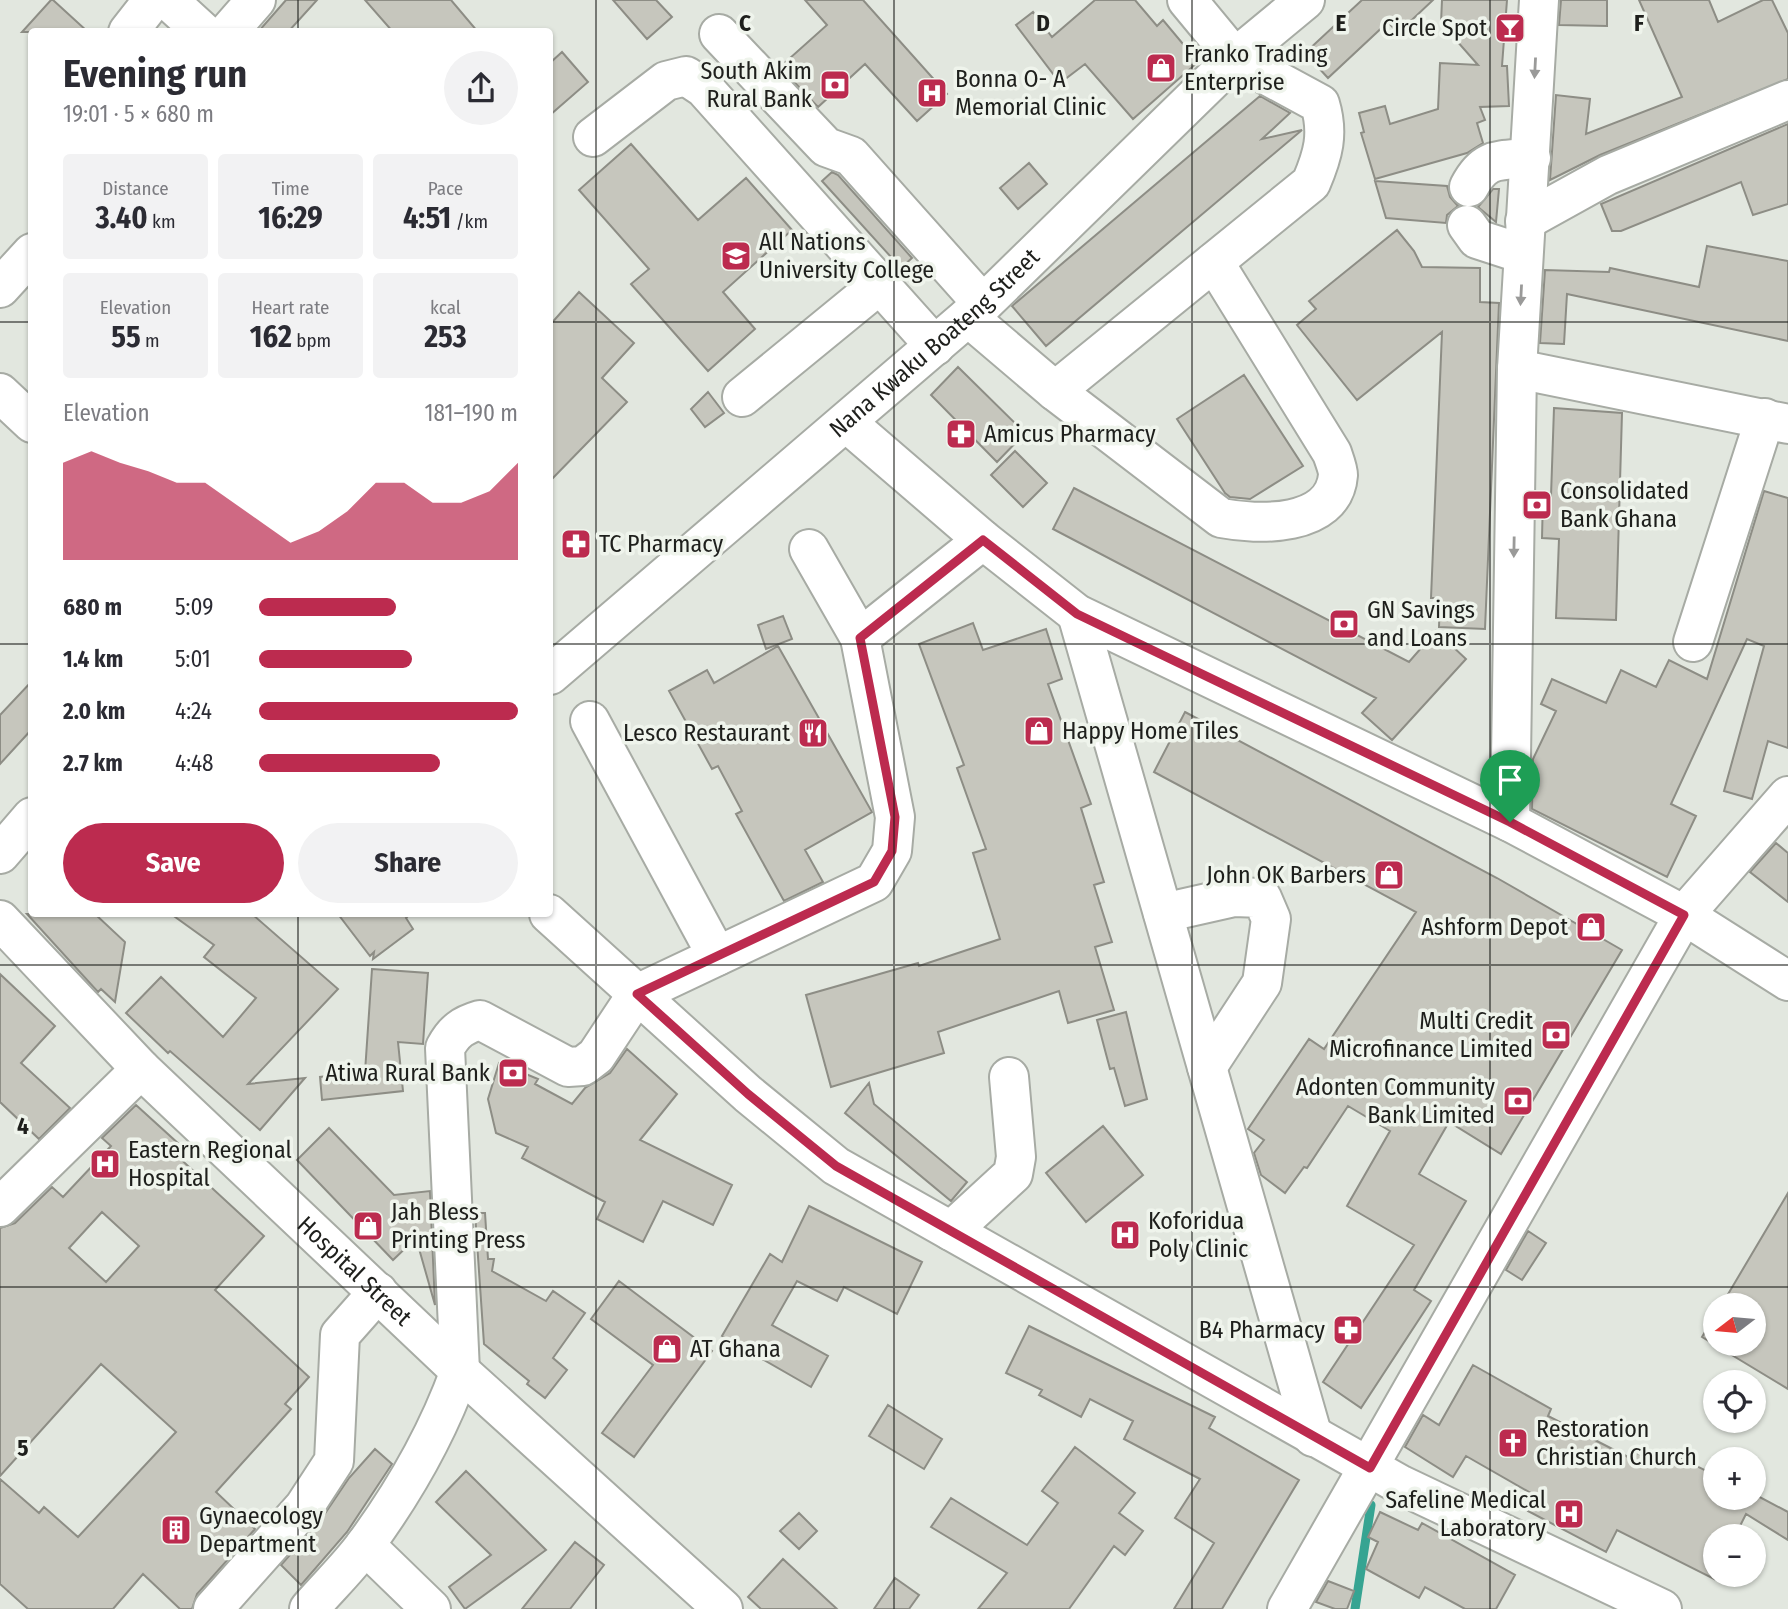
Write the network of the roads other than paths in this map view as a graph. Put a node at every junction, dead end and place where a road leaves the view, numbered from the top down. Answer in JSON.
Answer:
{"nodes":[{"id":1,"x":153,"y":0,"type":"edge"},
{"id":2,"x":168,"y":0,"type":"edge"},
{"id":3,"x":256,"y":0,"type":"edge"},
{"id":4,"x":1187,"y":0,"type":"edge"},
{"id":5,"x":1306,"y":0,"type":"edge"},
{"id":6,"x":1539,"y":0,"type":"edge"},
{"id":7,"x":131,"y":28,"type":"edge"},
{"id":8,"x":199,"y":28,"type":"edge"},
{"id":9,"x":232,"y":28,"type":"edge"},
{"id":10,"x":719,"y":34,"type":"dead end"},
{"id":11,"x":1235,"y":58,"type":"junction"},
{"id":12,"x":1788,"y":100,"type":"edge"},
{"id":13,"x":593,"y":136,"type":"dead end"},
{"id":14,"x":1531,"y":158,"type":"junction"},
{"id":15,"x":1469,"y":187,"type":"dead end"},
{"id":16,"x":1467,"y":225,"type":"dead end"},
{"id":17,"x":1524,"y":237,"type":"junction"},
{"id":18,"x":28,"y":257,"type":"edge"},
{"id":19,"x":1214,"y":262,"type":"junction"},
{"id":20,"x":880,"y":284,"type":"junction"},
{"id":21,"x":0,"y":288,"type":"edge"},
{"id":22,"x":975,"y":310,"type":"junction"},
{"id":23,"x":935,"y":346,"type":"junction"},
{"id":24,"x":1517,"y":369,"type":"junction"},
{"id":25,"x":1055,"y":391,"type":"junction"},
{"id":26,"x":0,"y":393,"type":"edge"},
{"id":27,"x":742,"y":397,"type":"dead end"},
{"id":28,"x":28,"y":419,"type":"edge"},
{"id":29,"x":1777,"y":421,"type":"edge"},
{"id":30,"x":846,"y":424,"type":"junction"},
{"id":31,"x":983,"y":540,"type":"junction"},
{"id":32,"x":808,"y":549,"type":"dead end"},
{"id":33,"x":1077,"y":614,"type":"junction"},
{"id":34,"x":860,"y":638,"type":"junction"},
{"id":35,"x":1693,"y":642,"type":"dead end"},
{"id":36,"x":553,"y":672,"type":"edge"},
{"id":37,"x":590,"y":721,"type":"dead end"},
{"id":38,"x":1788,"y":796,"type":"edge"},
{"id":39,"x":28,"y":822,"type":"edge"},
{"id":40,"x":1510,"y":822,"type":"junction"},
{"id":41,"x":0,"y":854,"type":"edge"},
{"id":42,"x":1163,"y":913,"type":"junction"},
{"id":43,"x":1684,"y":915,"type":"junction"},
{"id":44,"x":552,"y":917,"type":"edge"},
{"id":45,"x":0,"y":920,"type":"edge"},
{"id":46,"x":717,"y":956,"type":"junction"},
{"id":47,"x":1788,"y":981,"type":"edge"},
{"id":48,"x":637,"y":994,"type":"junction"},
{"id":49,"x":1207,"y":1067,"type":"junction"},
{"id":50,"x":141,"y":1069,"type":"junction"},
{"id":51,"x":1009,"y":1077,"type":"dead end"},
{"id":52,"x":1,"y":1205,"type":"edge"},
{"id":53,"x":951,"y":1231,"type":"junction"},
{"id":54,"x":379,"y":1292,"type":"junction"},
{"id":55,"x":460,"y":1371,"type":"junction"},
{"id":56,"x":1313,"y":1437,"type":"junction"},
{"id":57,"x":1370,"y":1468,"type":"junction"},
{"id":58,"x":365,"y":1545,"type":"junction"},
{"id":59,"x":213,"y":1609,"type":"edge"},
{"id":60,"x":309,"y":1609,"type":"edge"},
{"id":61,"x":432,"y":1609,"type":"edge"},
{"id":62,"x":723,"y":1609,"type":"edge"},
{"id":63,"x":1287,"y":1609,"type":"edge"},
{"id":64,"x":1662,"y":1609,"type":"edge"}],
"edges":[{"from":1,"to":7,"type":"street"},
{"from":2,"to":8,"type":"street"},
{"from":3,"to":9,"type":"street"},
{"from":4,"to":11,"type":"street"},
{"from":5,"to":11,"type":"street","name":"Nana Kwaku Boateng Street"},
{"from":6,"to":14,"type":"street","one_way":true},
{"from":10,"to":22,"type":"street"},
{"from":11,"to":19,"type":"street"},
{"from":11,"to":22,"type":"street","name":"Nana Kwaku Boateng Street"},
{"from":12,"to":17,"type":"street"},
{"from":13,"to":20,"type":"street"},
{"from":14,"to":15,"type":"street"},
{"from":14,"to":17,"type":"street"},
{"from":16,"to":17,"type":"street"},
{"from":17,"to":24,"type":"street","one_way":true},
{"from":18,"to":21,"type":"street"},
{"from":19,"to":25,"type":"street"},
{"from":19,"to":25,"type":"street"},
{"from":20,"to":23,"type":"street"},
{"from":20,"to":27,"type":"street"},
{"from":22,"to":23,"type":"street","name":"Nana Kwaku Boateng Street"},
{"from":22,"to":25,"type":"street"},
{"from":23,"to":30,"type":"street","name":"Nana Kwaku Boateng Street"},
{"from":24,"to":29,"type":"street"},
{"from":24,"to":40,"type":"street","one_way":true},
{"from":26,"to":28,"type":"street"},
{"from":29,"to":35,"type":"street"},
{"from":30,"to":31,"type":"street"},
{"from":30,"to":36,"type":"street","name":"Nana Kwaku Boateng Street"},
{"from":31,"to":33,"type":"street"},
{"from":31,"to":34,"type":"street"},
{"from":32,"to":34,"type":"street"},
{"from":33,"to":40,"type":"street"},
{"from":33,"to":42,"type":"street"},
{"from":34,"to":46,"type":"street"},
{"from":37,"to":46,"type":"street"},
{"from":38,"to":43,"type":"street"},
{"from":39,"to":41,"type":"street"},
{"from":40,"to":43,"type":"street"},
{"from":42,"to":49,"type":"street"},
{"from":42,"to":49,"type":"street"},
{"from":43,"to":47,"type":"street"},
{"from":43,"to":57,"type":"street"},
{"from":44,"to":48,"type":"street"},
{"from":45,"to":50,"type":"street","name":"Hospital Street"},
{"from":46,"to":48,"type":"street"},
{"from":48,"to":53,"type":"street"},
{"from":48,"to":55,"type":"street"},
{"from":49,"to":56,"type":"street"},
{"from":50,"to":52,"type":"street"},
{"from":50,"to":54,"type":"street","name":"Hospital Street"},
{"from":51,"to":53,"type":"street"},
{"from":53,"to":56,"type":"street"},
{"from":54,"to":55,"type":"street","name":"Hospital Street"},
{"from":54,"to":59,"type":"street"},
{"from":55,"to":58,"type":"street"},
{"from":55,"to":62,"type":"street","name":"Hospital Street"},
{"from":56,"to":57,"type":"street"},
{"from":57,"to":63,"type":"street"},
{"from":57,"to":64,"type":"street"},
{"from":58,"to":60,"type":"street"},
{"from":58,"to":61,"type":"street"}]}
